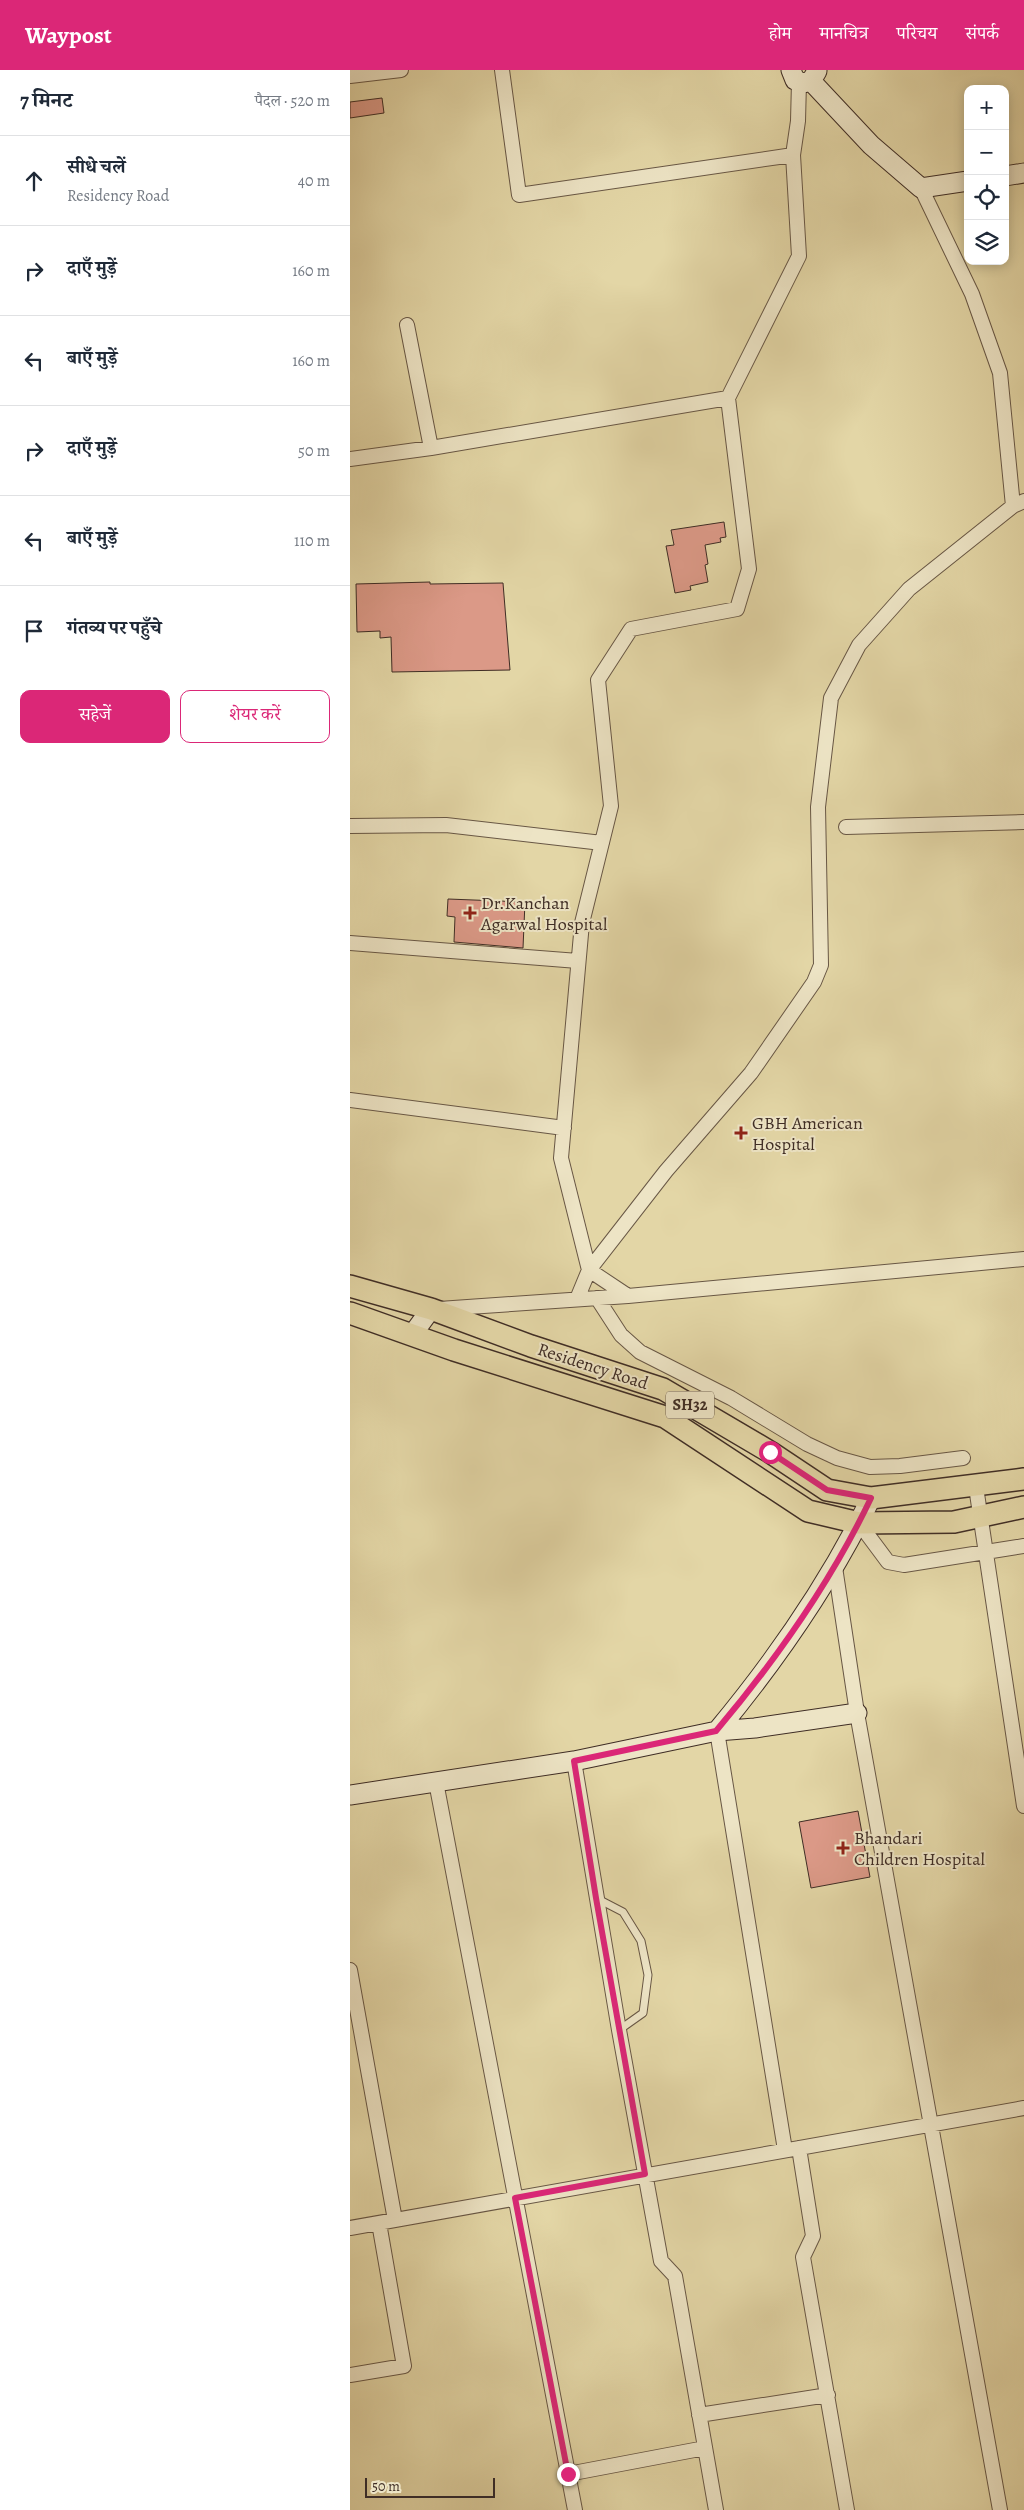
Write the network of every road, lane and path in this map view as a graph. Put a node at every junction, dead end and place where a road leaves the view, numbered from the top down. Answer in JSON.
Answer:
{"nodes":[{"id":1,"x":401,"y":70,"type":"edge"},
{"id":2,"x":502,"y":70,"type":"edge"},
{"id":3,"x":350,"y":76,"type":"edge"},
{"id":4,"x":804,"y":76,"type":"edge"},
{"id":5,"x":793,"y":155,"type":"junction"},
{"id":6,"x":1024,"y":173,"type":"edge"},
{"id":7,"x":1009,"y":175,"type":"edge"},
{"id":8,"x":964,"y":183,"type":"edge"},
{"id":9,"x":921,"y":188,"type":"junction"},
{"id":10,"x":407,"y":325,"type":"dead end"},
{"id":11,"x":728,"y":398,"type":"junction"},
{"id":12,"x":431,"y":448,"type":"junction"},
{"id":13,"x":350,"y":459,"type":"edge"},
{"id":14,"x":1019,"y":504,"type":"edge"},
{"id":15,"x":1024,"y":822,"type":"edge"},
{"id":16,"x":350,"y":826,"type":"edge"},
{"id":17,"x":846,"y":827,"type":"dead end"},
{"id":18,"x":602,"y":843,"type":"junction"},
{"id":19,"x":350,"y":943,"type":"edge"},
{"id":20,"x":578,"y":961,"type":"junction"},
{"id":21,"x":350,"y":1100,"type":"edge"},
{"id":22,"x":564,"y":1128,"type":"junction"},
{"id":23,"x":1024,"y":1259,"type":"edge"},
{"id":24,"x":589,"y":1270,"type":"junction"},
{"id":25,"x":350,"y":1286,"type":"edge"},
{"id":26,"x":628,"y":1296,"type":"junction"},
{"id":27,"x":597,"y":1298,"type":"junction"},
{"id":28,"x":577,"y":1299,"type":"junction"},
{"id":29,"x":431,"y":1309,"type":"junction"},
{"id":30,"x":350,"y":1314,"type":"edge"},
{"id":31,"x":412,"y":1335,"type":"junction"},
{"id":32,"x":963,"y":1458,"type":"dead end"},
{"id":33,"x":1024,"y":1479,"type":"edge"},
{"id":34,"x":976,"y":1487,"type":"junction"},
{"id":35,"x":871,"y":1498,"type":"junction"},
{"id":36,"x":1024,"y":1507,"type":"edge"},
{"id":37,"x":980,"y":1516,"type":"junction"},
{"id":38,"x":859,"y":1523,"type":"junction"},
{"id":39,"x":1024,"y":1546,"type":"edge"},
{"id":40,"x":986,"y":1552,"type":"junction"},
{"id":41,"x":834,"y":1566,"type":"junction"},
{"id":42,"x":856,"y":1713,"type":"junction"},
{"id":43,"x":716,"y":1731,"type":"junction"},
{"id":44,"x":574,"y":1761,"type":"junction"},
{"id":45,"x":436,"y":1782,"type":"junction"},
{"id":46,"x":350,"y":1795,"type":"edge"},
{"id":47,"x":1024,"y":1806,"type":"edge"},
{"id":48,"x":596,"y":1898,"type":"junction"},
{"id":49,"x":350,"y":1970,"type":"edge"},
{"id":50,"x":619,"y":2030,"type":"junction"},
{"id":51,"x":1024,"y":2108,"type":"edge"},
{"id":52,"x":932,"y":2123,"type":"junction"},
{"id":53,"x":799,"y":2148,"type":"junction"},
{"id":54,"x":785,"y":2150,"type":"junction"},
{"id":55,"x":645,"y":2174,"type":"junction"},
{"id":56,"x":515,"y":2198,"type":"junction"},
{"id":57,"x":394,"y":2220,"type":"junction"},
{"id":58,"x":379,"y":2222,"type":"junction"},
{"id":59,"x":350,"y":2228,"type":"edge"},
{"id":60,"x":350,"y":2375,"type":"edge"},
{"id":61,"x":828,"y":2395,"type":"junction"},
{"id":62,"x":699,"y":2415,"type":"junction"},
{"id":63,"x":705,"y":2448,"type":"junction"},
{"id":64,"x":568,"y":2474,"type":"junction"},
{"id":65,"x":575,"y":2510,"type":"edge"},
{"id":66,"x":716,"y":2510,"type":"edge"},
{"id":67,"x":848,"y":2510,"type":"edge"},
{"id":68,"x":1000,"y":2510,"type":"edge"}],
"edges":[{"from":1,"to":3,"type":"street"},
{"from":2,"to":5,"type":"street"},
{"from":4,"to":5,"type":"street"},
{"from":4,"to":9,"type":"street"},
{"from":5,"to":11,"type":"street"},
{"from":6,"to":7,"type":"street"},
{"from":8,"to":9,"type":"street"},
{"from":9,"to":14,"type":"street"},
{"from":10,"to":12,"type":"street"},
{"from":11,"to":12,"type":"street"},
{"from":11,"to":18,"type":"street"},
{"from":12,"to":13,"type":"street"},
{"from":14,"to":24,"type":"street"},
{"from":15,"to":17,"type":"street"},
{"from":16,"to":18,"type":"street"},
{"from":18,"to":20,"type":"street"},
{"from":19,"to":20,"type":"street"},
{"from":20,"to":22,"type":"street"},
{"from":21,"to":22,"type":"street"},
{"from":22,"to":24,"type":"street"},
{"from":23,"to":26,"type":"street"},
{"from":24,"to":26,"type":"street"},
{"from":24,"to":28,"type":"street"},
{"from":25,"to":29,"type":"main road","name":"Residency Road","number":"SH32"},
{"from":26,"to":27,"type":"street"},
{"from":27,"to":28,"type":"street"},
{"from":27,"to":32,"type":"street"},
{"from":28,"to":29,"type":"street"},
{"from":29,"to":31,"type":"street"},
{"from":29,"to":35,"type":"main road","name":"Residency Road","number":"SH32"},
{"from":30,"to":31,"type":"main road"},
{"from":31,"to":38,"type":"main road"},
{"from":33,"to":34,"type":"main road","name":"Residency Road","number":"SH32"},
{"from":34,"to":35,"type":"main road","name":"Residency Road","number":"SH32"},
{"from":34,"to":37,"type":"street"},
{"from":35,"to":38,"type":"street"},
{"from":36,"to":37,"type":"main road"},
{"from":37,"to":38,"type":"main road"},
{"from":37,"to":40,"type":"street"},
{"from":38,"to":40,"type":"street"},
{"from":38,"to":41,"type":"street"},
{"from":39,"to":40,"type":"street"},
{"from":40,"to":47,"type":"street"},
{"from":41,"to":42,"type":"street"},
{"from":41,"to":43,"type":"street"},
{"from":42,"to":43,"type":"street"},
{"from":42,"to":52,"type":"street"},
{"from":43,"to":44,"type":"street"},
{"from":43,"to":54,"type":"street"},
{"from":44,"to":45,"type":"street"},
{"from":44,"to":48,"type":"street"},
{"from":45,"to":46,"type":"street"},
{"from":45,"to":56,"type":"street"},
{"from":48,"to":50,"type":"street"},
{"from":48,"to":50,"type":"lane"},
{"from":49,"to":57,"type":"street"},
{"from":50,"to":55,"type":"street"},
{"from":51,"to":52,"type":"street"},
{"from":52,"to":53,"type":"street"},
{"from":52,"to":68,"type":"street"},
{"from":53,"to":54,"type":"street"},
{"from":53,"to":61,"type":"street"},
{"from":54,"to":55,"type":"street"},
{"from":55,"to":56,"type":"street"},
{"from":55,"to":62,"type":"street"},
{"from":56,"to":57,"type":"street"},
{"from":56,"to":64,"type":"street"},
{"from":57,"to":58,"type":"street"},
{"from":58,"to":59,"type":"street"},
{"from":58,"to":60,"type":"street"},
{"from":61,"to":62,"type":"street"},
{"from":61,"to":67,"type":"street"},
{"from":62,"to":63,"type":"street"},
{"from":63,"to":64,"type":"street"},
{"from":63,"to":66,"type":"street"},
{"from":64,"to":65,"type":"street"}]}
